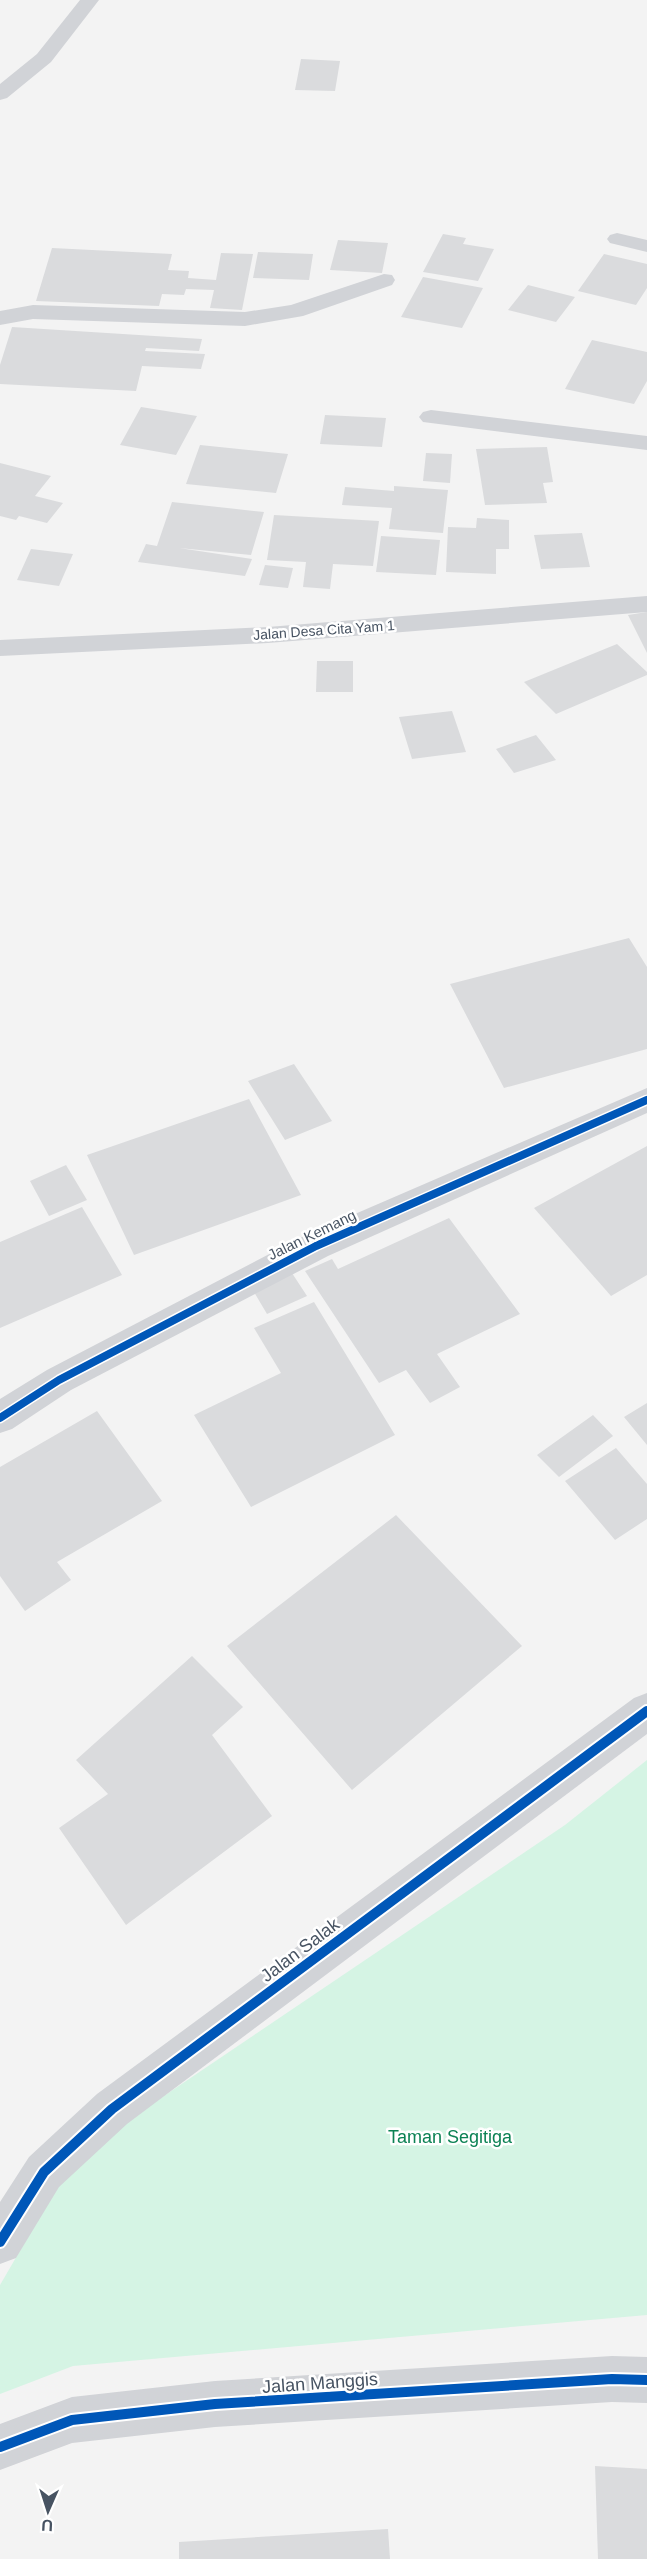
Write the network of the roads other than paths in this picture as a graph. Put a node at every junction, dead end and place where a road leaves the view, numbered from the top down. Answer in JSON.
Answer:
{"nodes":[{"id":1,"x":86,"y":1,"type":"edge"},
{"id":2,"x":0,"y":67,"type":"edge"},
{"id":3,"x":27,"y":71,"type":"junction"},
{"id":4,"x":0,"y":94,"type":"edge"},
{"id":5,"x":617,"y":239,"type":"dead end"},
{"id":6,"x":647,"y":246,"type":"edge"},
{"id":7,"x":384,"y":280,"type":"dead end"},
{"id":8,"x":0,"y":318,"type":"edge"},
{"id":9,"x":431,"y":417,"type":"dead end"},
{"id":10,"x":647,"y":442,"type":"edge"},
{"id":11,"x":647,"y":604,"type":"edge"},
{"id":12,"x":0,"y":648,"type":"edge"},
{"id":13,"x":647,"y":1100,"type":"edge"},
{"id":14,"x":0,"y":1418,"type":"edge"},
{"id":15,"x":647,"y":1711,"type":"edge"},
{"id":16,"x":0,"y":2242,"type":"edge"},
{"id":17,"x":647,"y":2380,"type":"edge"},
{"id":18,"x":0,"y":2447,"type":"edge"}],
"edges":[{"from":1,"to":3,"type":"street"},
{"from":2,"to":3,"type":"street"},
{"from":3,"to":4,"type":"street"},
{"from":5,"to":6,"type":"street"},
{"from":7,"to":8,"type":"street"},
{"from":9,"to":10,"type":"street"},
{"from":11,"to":12,"type":"street","name":"Jalan Desa Cita Yam 1"},
{"from":13,"to":14,"type":"street","name":"Jalan Kemang"},
{"from":15,"to":16,"type":"street","name":"Jalan Salak"},
{"from":17,"to":18,"type":"street","name":"Jalan Manggis"}]}
